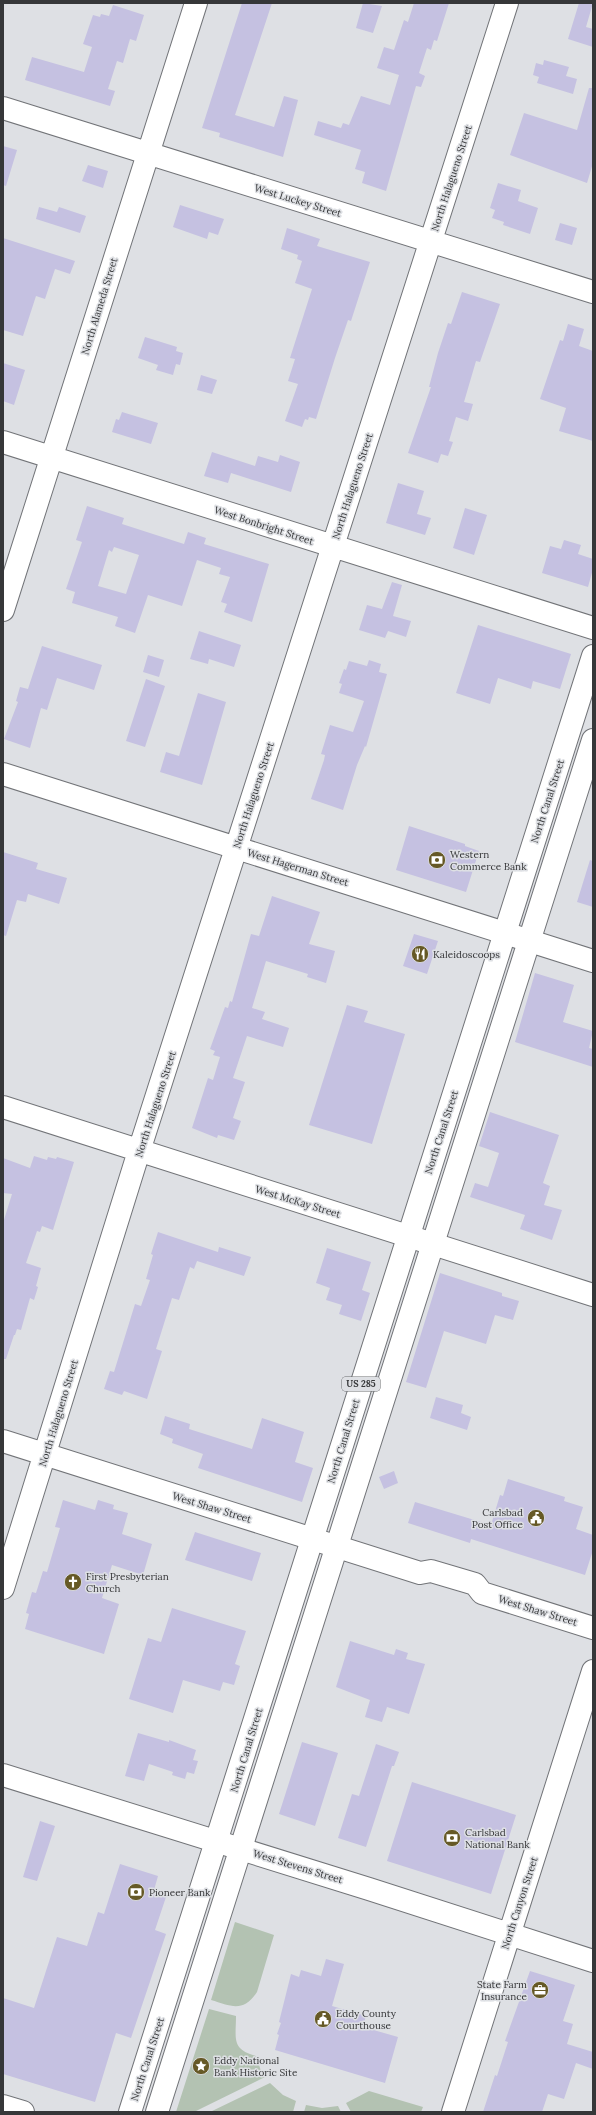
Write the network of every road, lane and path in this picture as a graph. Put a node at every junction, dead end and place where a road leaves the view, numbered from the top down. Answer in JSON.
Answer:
{"nodes":[{"id":1,"x":196,"y":3,"type":"edge"},
{"id":2,"x":507,"y":3,"type":"edge"},
{"id":3,"x":3,"y":108,"type":"edge"},
{"id":4,"x":147,"y":154,"type":"junction"},
{"id":5,"x":431,"y":240,"type":"junction"},
{"id":6,"x":593,"y":292,"type":"edge"},
{"id":7,"x":3,"y":442,"type":"edge"},
{"id":8,"x":52,"y":458,"type":"junction"},
{"id":9,"x":333,"y":546,"type":"junction"},
{"id":10,"x":3,"y":610,"type":"edge"},
{"id":11,"x":593,"y":628,"type":"edge"},
{"id":12,"x":593,"y":656,"type":"edge"},
{"id":13,"x":593,"y":740,"type":"edge"},
{"id":14,"x":3,"y":774,"type":"edge"},
{"id":15,"x":236,"y":848,"type":"junction"},
{"id":16,"x":505,"y":933,"type":"junction"},
{"id":17,"x":529,"y":941,"type":"junction"},
{"id":18,"x":593,"y":961,"type":"edge"},
{"id":19,"x":3,"y":1107,"type":"edge"},
{"id":20,"x":140,"y":1151,"type":"junction"},
{"id":21,"x":408,"y":1236,"type":"junction"},
{"id":22,"x":434,"y":1244,"type":"junction"},
{"id":23,"x":593,"y":1295,"type":"edge"},
{"id":24,"x":3,"y":1441,"type":"edge"},
{"id":25,"x":45,"y":1454,"type":"junction"},
{"id":26,"x":313,"y":1538,"type":"junction"},
{"id":27,"x":337,"y":1546,"type":"junction"},
{"id":28,"x":3,"y":1588,"type":"edge"},
{"id":29,"x":593,"y":1628,"type":"edge"},
{"id":30,"x":593,"y":1671,"type":"edge"},
{"id":31,"x":3,"y":1775,"type":"edge"},
{"id":32,"x":217,"y":1841,"type":"junction"},
{"id":33,"x":241,"y":1849,"type":"junction"},
{"id":34,"x":510,"y":1934,"type":"junction"},
{"id":35,"x":593,"y":1961,"type":"edge"},
{"id":36,"x":3,"y":2106,"type":"edge"},
{"id":37,"x":23,"y":2112,"type":"edge"},
{"id":38,"x":130,"y":2112,"type":"edge"},
{"id":39,"x":156,"y":2112,"type":"edge"},
{"id":40,"x":453,"y":2112,"type":"edge"}],
"edges":[{"from":1,"to":4,"type":"main road","name":"North Alameda Street"},
{"from":2,"to":5,"type":"main road","name":"North Halagueno Street"},
{"from":3,"to":4,"type":"main road","name":"West Luckey Street"},
{"from":4,"to":5,"type":"main road","name":"West Luckey Street"},
{"from":4,"to":8,"type":"main road","name":"North Alameda Street"},
{"from":5,"to":6,"type":"main road","name":"West Luckey Street"},
{"from":5,"to":9,"type":"main road","name":"North Halagueno Street"},
{"from":7,"to":8,"type":"main road","name":"West Bonbright Street"},
{"from":8,"to":9,"type":"main road","name":"West Bonbright Street"},
{"from":8,"to":10,"type":"main road","name":"North Alameda Street"},
{"from":9,"to":11,"type":"main road","name":"West Bonbright Street"},
{"from":9,"to":15,"type":"main road","name":"North Halagueno Street"},
{"from":12,"to":16,"type":"main road","name":"North Canal Street","number":"US 285"},
{"from":13,"to":17,"type":"main road","number":"US 285"},
{"from":14,"to":15,"type":"main road","name":"West Hagerman Street"},
{"from":15,"to":16,"type":"main road","name":"West Hagerman Street"},
{"from":15,"to":20,"type":"main road","name":"North Halagueno Street"},
{"from":16,"to":17,"type":"main road","name":"West Hagerman Street"},
{"from":16,"to":21,"type":"main road","name":"North Canal Street","number":"US 285"},
{"from":17,"to":18,"type":"main road","name":"West Hagerman Street"},
{"from":17,"to":22,"type":"main road","number":"US 285"},
{"from":19,"to":20,"type":"main road","name":"West McKay Street"},
{"from":20,"to":21,"type":"main road","name":"West McKay Street"},
{"from":20,"to":25,"type":"main road","name":"North Halagueno Street"},
{"from":21,"to":22,"type":"main road","name":"West McKay Street"},
{"from":21,"to":26,"type":"main road","name":"North Canal Street","number":"US 285"},
{"from":22,"to":23,"type":"main road","name":"West McKay Street"},
{"from":22,"to":27,"type":"main road","number":"US 285"},
{"from":24,"to":25,"type":"main road","name":"West Shaw Street"},
{"from":25,"to":26,"type":"main road","name":"West Shaw Street"},
{"from":25,"to":28,"type":"main road","name":"North Halagueno Street"},
{"from":26,"to":27,"type":"main road","name":"West Shaw Street"},
{"from":26,"to":32,"type":"main road","name":"North Canal Street","number":"US 285"},
{"from":27,"to":29,"type":"main road","name":"West Shaw Street"},
{"from":27,"to":33,"type":"main road","number":"US 285"},
{"from":30,"to":34,"type":"main road","name":"North Canyon Street"},
{"from":31,"to":32,"type":"main road","name":"West Stevens Street"},
{"from":32,"to":33,"type":"main road","name":"West Stevens Street"},
{"from":32,"to":38,"type":"main road","name":"North Canal Street","number":"US 285"},
{"from":33,"to":34,"type":"main road","name":"West Stevens Street"},
{"from":33,"to":39,"type":"main road","number":"US 285"},
{"from":34,"to":35,"type":"main road","name":"West Stevens Street"},
{"from":34,"to":40,"type":"main road","name":"North Canyon Street"},
{"from":36,"to":37,"type":"main road"}]}
